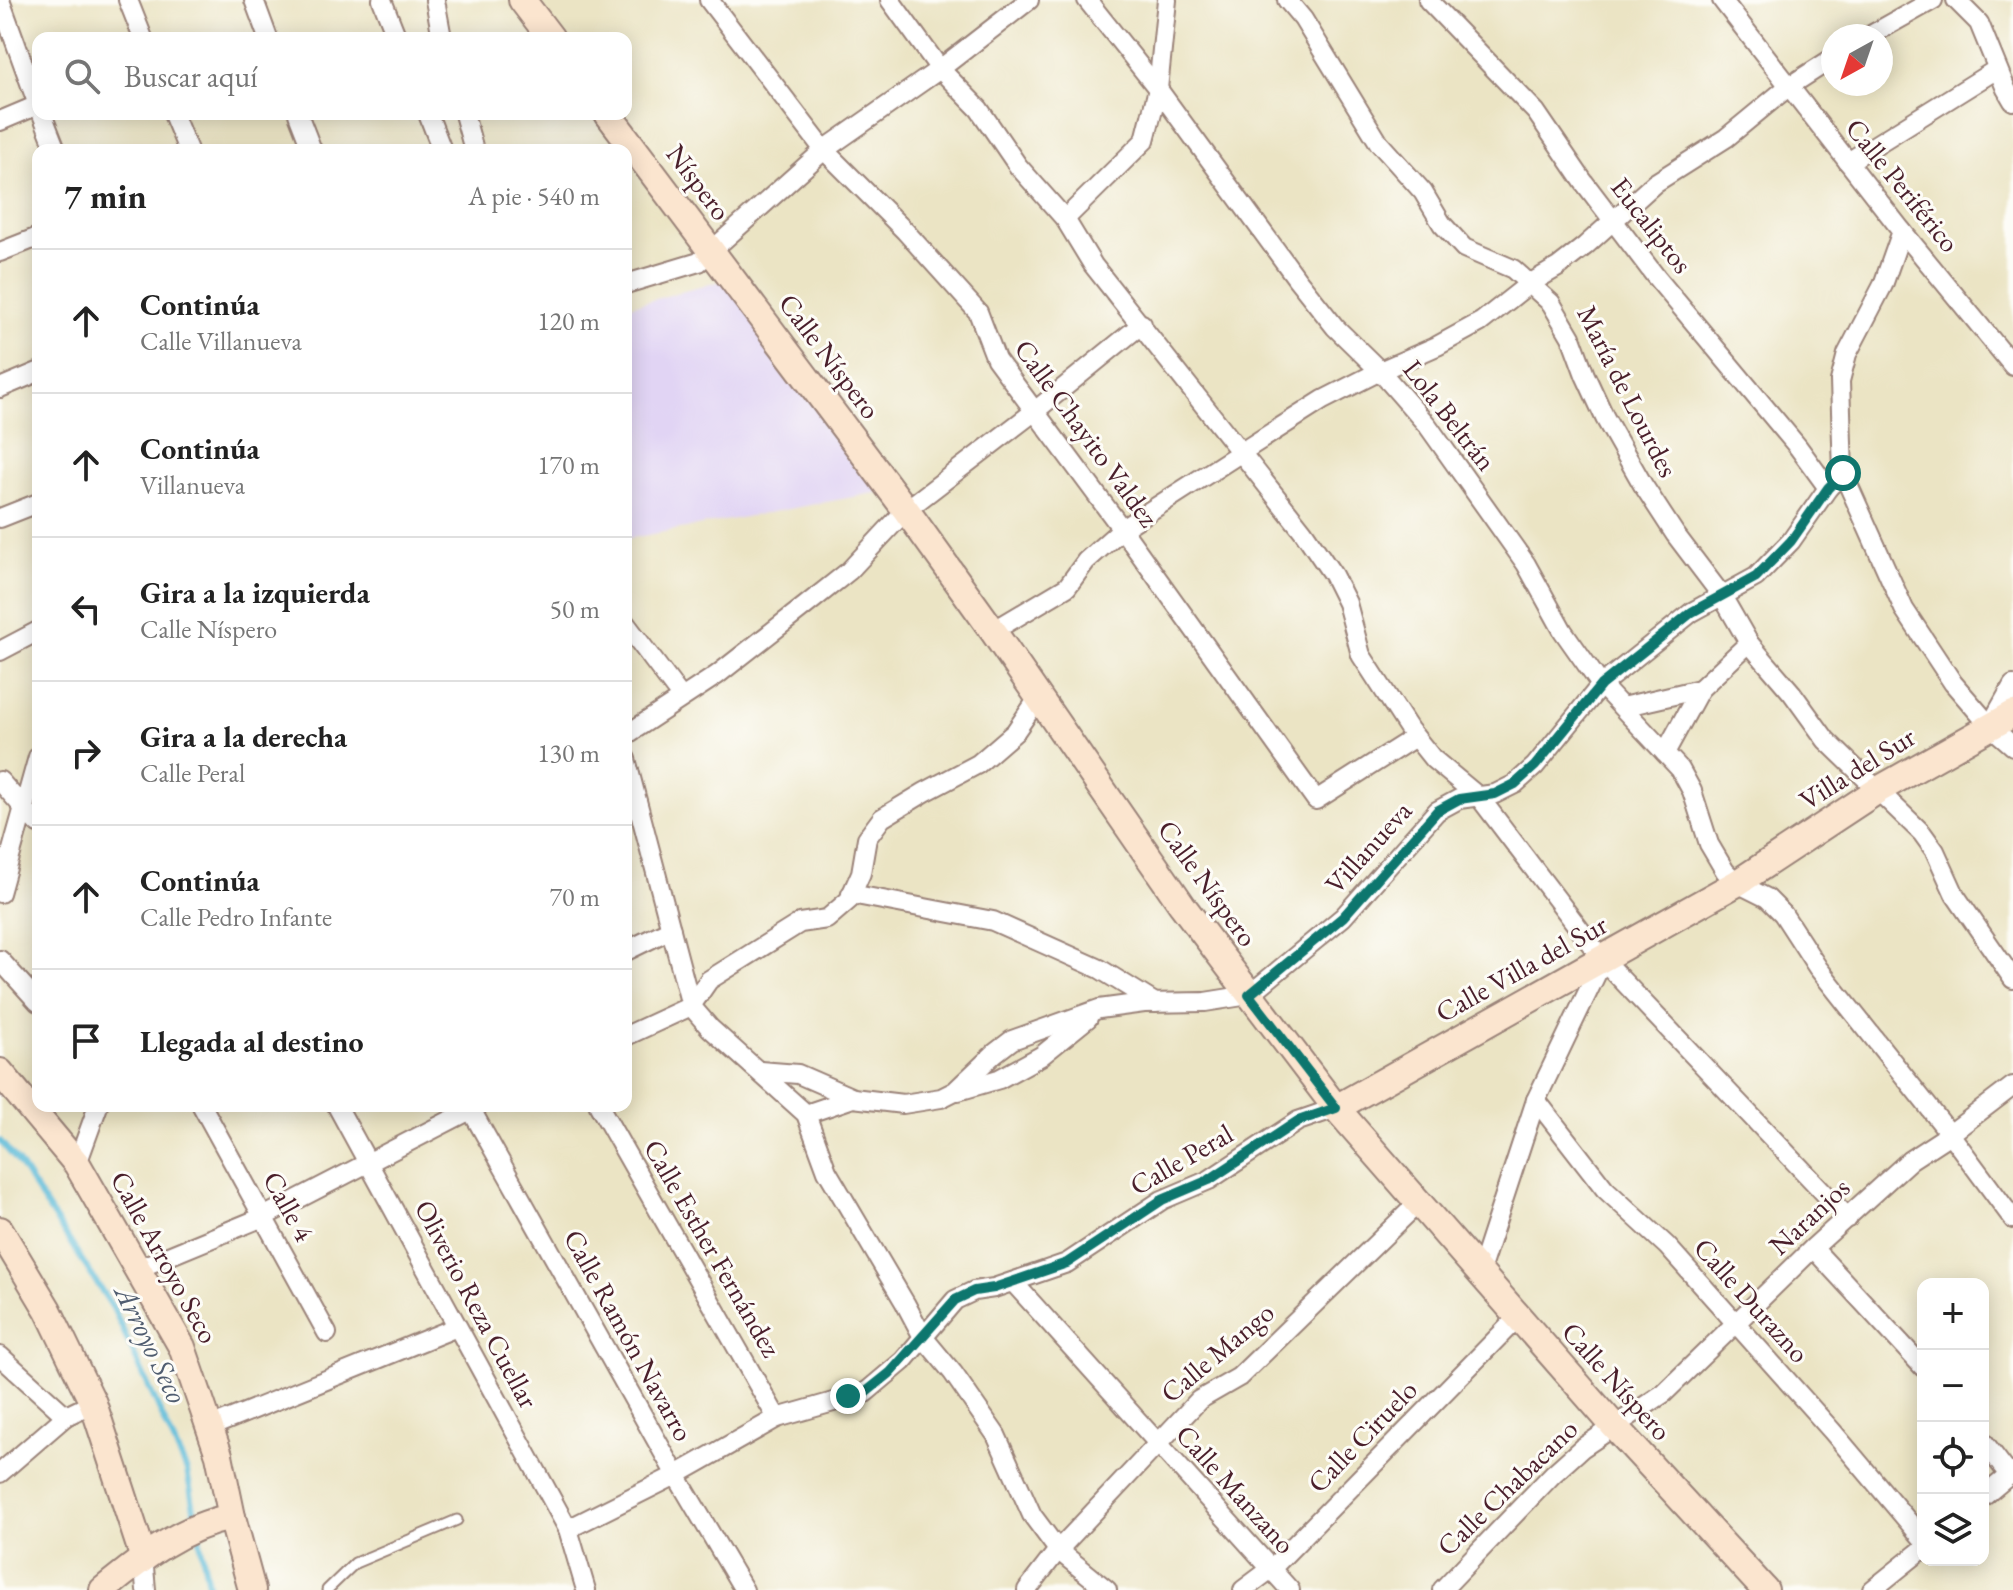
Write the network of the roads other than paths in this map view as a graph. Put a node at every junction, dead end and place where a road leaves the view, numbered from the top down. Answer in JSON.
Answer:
{"nodes":[{"id":1,"x":0,"y":0,"type":"edge"},
{"id":2,"x":128,"y":0,"type":"edge"},
{"id":3,"x":254,"y":0,"type":"edge"},
{"id":4,"x":382,"y":0,"type":"edge"},
{"id":5,"x":435,"y":0,"type":"edge"},
{"id":6,"x":522,"y":0,"type":"edge"},
{"id":7,"x":709,"y":0,"type":"edge"},
{"id":8,"x":890,"y":0,"type":"edge"},
{"id":9,"x":1029,"y":0,"type":"edge"},
{"id":10,"x":1087,"y":0,"type":"edge"},
{"id":11,"x":1167,"y":0,"type":"edge"},
{"id":12,"x":1287,"y":0,"type":"edge"},
{"id":13,"x":1428,"y":0,"type":"edge"},
{"id":14,"x":1722,"y":0,"type":"edge"},
{"id":15,"x":1933,"y":0,"type":"edge"},
{"id":16,"x":1956,"y":0,"type":"edge"},
{"id":17,"x":1890,"y":24,"type":"edge"},
{"id":18,"x":141,"y":32,"type":"edge"},
{"id":19,"x":266,"y":32,"type":"edge"},
{"id":20,"x":395,"y":32,"type":"edge"},
{"id":21,"x":441,"y":32,"type":"edge"},
{"id":22,"x":546,"y":32,"type":"edge"},
{"id":23,"x":1821,"y":66,"type":"edge"},
{"id":24,"x":940,"y":69,"type":"junction"},
{"id":25,"x":1997,"y":69,"type":"junction"},
{"id":26,"x":1788,"y":87,"type":"junction"},
{"id":27,"x":32,"y":88,"type":"edge"},
{"id":28,"x":1158,"y":89,"type":"junction"},
{"id":29,"x":2013,"y":101,"type":"edge"},
{"id":30,"x":32,"y":108,"type":"edge"},
{"id":31,"x":44,"y":120,"type":"edge"},
{"id":32,"x":176,"y":120,"type":"edge"},
{"id":33,"x":300,"y":120,"type":"edge"},
{"id":34,"x":430,"y":120,"type":"edge"},
{"id":35,"x":466,"y":120,"type":"edge"},
{"id":36,"x":613,"y":120,"type":"edge"},
{"id":37,"x":0,"y":121,"type":"edge"},
{"id":38,"x":54,"y":144,"type":"edge"},
{"id":39,"x":186,"y":144,"type":"edge"},
{"id":40,"x":310,"y":144,"type":"edge"},
{"id":41,"x":440,"y":144,"type":"edge"},
{"id":42,"x":472,"y":144,"type":"edge"},
{"id":43,"x":631,"y":144,"type":"edge"},
{"id":44,"x":632,"y":146,"type":"edge"},
{"id":45,"x":824,"y":150,"type":"junction"},
{"id":46,"x":1848,"y":162,"type":"junction"},
{"id":47,"x":1065,"y":219,"type":"junction"},
{"id":48,"x":1614,"y":222,"type":"junction"},
{"id":49,"x":1902,"y":231,"type":"junction"},
{"id":50,"x":32,"y":239,"type":"edge"},
{"id":51,"x":710,"y":249,"type":"junction"},
{"id":52,"x":0,"y":252,"type":"edge"},
{"id":53,"x":632,"y":282,"type":"edge"},
{"id":54,"x":1529,"y":284,"type":"junction"},
{"id":55,"x":1142,"y":324,"type":"junction"},
{"id":56,"x":2013,"y":366,"type":"edge"},
{"id":57,"x":1380,"y":371,"type":"junction"},
{"id":58,"x":32,"y":375,"type":"edge"},
{"id":59,"x":0,"y":388,"type":"edge"},
{"id":60,"x":1035,"y":411,"type":"junction"},
{"id":61,"x":1241,"y":453,"type":"junction"},
{"id":62,"x":1843,"y":473,"type":"junction"},
{"id":63,"x":1828,"y":488,"type":"junction"},
{"id":64,"x":32,"y":505,"type":"edge"},
{"id":65,"x":906,"y":510,"type":"junction"},
{"id":66,"x":0,"y":518,"type":"edge"},
{"id":67,"x":1122,"y":529,"type":"junction"},
{"id":68,"x":1722,"y":596,"type":"junction"},
{"id":69,"x":993,"y":631,"type":"junction"},
{"id":70,"x":632,"y":632,"type":"edge"},
{"id":71,"x":32,"y":634,"type":"edge"},
{"id":72,"x":1749,"y":643,"type":"junction"},
{"id":73,"x":0,"y":651,"type":"edge"},
{"id":74,"x":1601,"y":685,"type":"junction"},
{"id":75,"x":2013,"y":685,"type":"edge"},
{"id":76,"x":1700,"y":689,"type":"junction"},
{"id":77,"x":681,"y":697,"type":"junction"},
{"id":78,"x":1039,"y":697,"type":"junction"},
{"id":79,"x":1622,"y":707,"type":"junction"},
{"id":80,"x":2013,"y":714,"type":"edge"},
{"id":81,"x":1990,"y":726,"type":"junction"},
{"id":82,"x":632,"y":731,"type":"edge"},
{"id":83,"x":1415,"y":737,"type":"junction"},
{"id":84,"x":2013,"y":746,"type":"edge"},
{"id":85,"x":1665,"y":753,"type":"junction"},
{"id":86,"x":32,"y":779,"type":"edge"},
{"id":87,"x":0,"y":781,"type":"edge"},
{"id":88,"x":1878,"y":790,"type":"junction"},
{"id":89,"x":1480,"y":798,"type":"junction"},
{"id":90,"x":24,"y":808,"type":"junction"},
{"id":91,"x":632,"y":810,"type":"edge"},
{"id":92,"x":32,"y":817,"type":"edge"},
{"id":93,"x":1737,"y":883,"type":"junction"},
{"id":94,"x":0,"y":893,"type":"edge"},
{"id":95,"x":851,"y":894,"type":"junction"},
{"id":96,"x":671,"y":929,"type":"junction"},
{"id":97,"x":632,"y":948,"type":"edge"},
{"id":98,"x":0,"y":960,"type":"edge"},
{"id":99,"x":1603,"y":960,"type":"junction"},
{"id":100,"x":2013,"y":979,"type":"edge"},
{"id":101,"x":32,"y":995,"type":"edge"},
{"id":102,"x":1249,"y":995,"type":"junction"},
{"id":103,"x":1155,"y":1003,"type":"junction"},
{"id":104,"x":691,"y":1006,"type":"junction"},
{"id":105,"x":1099,"y":1009,"type":"junction"},
{"id":106,"x":632,"y":1033,"type":"edge"},
{"id":107,"x":760,"y":1071,"type":"junction"},
{"id":108,"x":0,"y":1072,"type":"edge"},
{"id":109,"x":2013,"y":1086,"type":"edge"},
{"id":110,"x":955,"y":1091,"type":"junction"},
{"id":111,"x":853,"y":1098,"type":"junction"},
{"id":112,"x":1536,"y":1100,"type":"junction"},
{"id":113,"x":1336,"y":1108,"type":"junction"},
{"id":114,"x":32,"y":1110,"type":"edge"},
{"id":115,"x":33,"y":1112,"type":"edge"},
{"id":116,"x":96,"y":1112,"type":"edge"},
{"id":117,"x":205,"y":1112,"type":"edge"},
{"id":118,"x":340,"y":1112,"type":"edge"},
{"id":119,"x":464,"y":1112,"type":"edge"},
{"id":120,"x":476,"y":1112,"type":"edge"},
{"id":121,"x":602,"y":1112,"type":"edge"},
{"id":122,"x":806,"y":1114,"type":"junction"},
{"id":123,"x":1950,"y":1134,"type":"junction"},
{"id":124,"x":369,"y":1162,"type":"junction"},
{"id":125,"x":77,"y":1164,"type":"junction"},
{"id":126,"x":1417,"y":1204,"type":"junction"},
{"id":127,"x":263,"y":1217,"type":"junction"},
{"id":128,"x":1848,"y":1218,"type":"junction"},
{"id":129,"x":2013,"y":1219,"type":"edge"},
{"id":130,"x":0,"y":1230,"type":"edge"},
{"id":131,"x":1813,"y":1248,"type":"junction"},
{"id":132,"x":137,"y":1269,"type":"junction"},
{"id":133,"x":1479,"y":1274,"type":"junction"},
{"id":134,"x":1013,"y":1282,"type":"junction"},
{"id":135,"x":1517,"y":1318,"type":"junction"},
{"id":136,"x":1735,"y":1324,"type":"junction"},
{"id":137,"x":457,"y":1327,"type":"junction"},
{"id":138,"x":327,"y":1333,"type":"dead end"},
{"id":139,"x":923,"y":1337,"type":"junction"},
{"id":140,"x":0,"y":1356,"type":"edge"},
{"id":141,"x":1917,"y":1361,"type":"edge"},
{"id":142,"x":93,"y":1403,"type":"junction"},
{"id":143,"x":66,"y":1416,"type":"junction"},
{"id":144,"x":777,"y":1418,"type":"junction"},
{"id":145,"x":1613,"y":1425,"type":"junction"},
{"id":146,"x":210,"y":1427,"type":"junction"},
{"id":147,"x":1157,"y":1442,"type":"junction"},
{"id":148,"x":1989,"y":1448,"type":"edge"},
{"id":149,"x":0,"y":1473,"type":"edge"},
{"id":150,"x":2011,"y":1473,"type":"edge"},
{"id":151,"x":676,"y":1475,"type":"junction"},
{"id":152,"x":1986,"y":1494,"type":"edge"},
{"id":153,"x":225,"y":1519,"type":"junction"},
{"id":154,"x":457,"y":1520,"type":"dead end"},
{"id":155,"x":568,"y":1529,"type":"junction"},
{"id":156,"x":1917,"y":1532,"type":"edge"},
{"id":157,"x":1058,"y":1550,"type":"junction"},
{"id":158,"x":151,"y":1551,"type":"junction"},
{"id":159,"x":1917,"y":1554,"type":"edge"},
{"id":160,"x":1271,"y":1569,"type":"junction"},
{"id":161,"x":103,"y":1590,"type":"edge"},
{"id":162,"x":146,"y":1590,"type":"edge"},
{"id":163,"x":252,"y":1590,"type":"edge"},
{"id":164,"x":327,"y":1590,"type":"edge"},
{"id":165,"x":586,"y":1590,"type":"edge"},
{"id":166,"x":744,"y":1590,"type":"edge"},
{"id":167,"x":1027,"y":1590,"type":"edge"},
{"id":168,"x":1107,"y":1590,"type":"edge"},
{"id":169,"x":1243,"y":1590,"type":"edge"},
{"id":170,"x":1290,"y":1590,"type":"edge"},
{"id":171,"x":1442,"y":1590,"type":"edge"},
{"id":172,"x":1765,"y":1590,"type":"edge"},
{"id":173,"x":1872,"y":1590,"type":"edge"}],
"edges":[{"from":1,"to":27,"type":"street"},
{"from":2,"to":18,"type":"street"},
{"from":3,"to":19,"type":"street"},
{"from":4,"to":20,"type":"street"},
{"from":5,"to":21,"type":"street"},
{"from":6,"to":22,"type":"street"},
{"from":7,"to":45,"type":"street","name":"Calle Chayito Valdez"},
{"from":8,"to":24,"type":"street"},
{"from":9,"to":24,"type":"street"},
{"from":10,"to":28,"type":"street","name":"Lola Beltrán"},
{"from":11,"to":28,"type":"street"},
{"from":12,"to":54,"type":"street","name":"María de Lourdes"},
{"from":13,"to":48,"type":"street","name":"Eucaliptos"},
{"from":14,"to":26,"type":"street","name":"Calle Periférico"},
{"from":15,"to":17,"type":"street"},
{"from":16,"to":25,"type":"street"},
{"from":23,"to":26,"type":"street"},
{"from":24,"to":45,"type":"street"},
{"from":24,"to":47,"type":"street"},
{"from":25,"to":29,"type":"street"},
{"from":25,"to":46,"type":"street"},
{"from":26,"to":46,"type":"street","name":"Calle Periférico"},
{"from":26,"to":48,"type":"street"},
{"from":28,"to":47,"type":"street"},
{"from":28,"to":57,"type":"street","name":"Lola Beltrán"},
{"from":30,"to":37,"type":"street"},
{"from":31,"to":38,"type":"street"},
{"from":32,"to":39,"type":"street"},
{"from":33,"to":40,"type":"street"},
{"from":34,"to":41,"type":"street"},
{"from":35,"to":42,"type":"street"},
{"from":36,"to":43,"type":"street","name":"Níspero"},
{"from":44,"to":51,"type":"street","name":"Níspero"},
{"from":45,"to":51,"type":"street"},
{"from":45,"to":60,"type":"street","name":"Calle Chayito Valdez"},
{"from":46,"to":49,"type":"street","name":"Calle Periférico"},
{"from":47,"to":55,"type":"street"},
{"from":48,"to":54,"type":"street"},
{"from":48,"to":63,"type":"street","name":"Eucaliptos"},
{"from":49,"to":56,"type":"street","name":"Calle Periférico"},
{"from":49,"to":62,"type":"street"},
{"from":50,"to":52,"type":"street"},
{"from":51,"to":53,"type":"street"},
{"from":51,"to":65,"type":"street","name":"Calle Níspero"},
{"from":54,"to":57,"type":"street"},
{"from":54,"to":68,"type":"street","name":"María de Lourdes"},
{"from":55,"to":60,"type":"street"},
{"from":55,"to":61,"type":"street"},
{"from":57,"to":61,"type":"street"},
{"from":57,"to":74,"type":"street","name":"Lola Beltrán"},
{"from":58,"to":59,"type":"street"},
{"from":60,"to":65,"type":"street"},
{"from":60,"to":67,"type":"street","name":"Calle Chayito Valdez"},
{"from":61,"to":67,"type":"street"},
{"from":61,"to":83,"type":"street"},
{"from":62,"to":63,"type":"street","name":"Villanueva"},
{"from":62,"to":81,"type":"street"},
{"from":63,"to":68,"type":"street","name":"Villanueva"},
{"from":64,"to":66,"type":"street"},
{"from":65,"to":69,"type":"street","name":"Calle Níspero"},
{"from":65,"to":77,"type":"street"},
{"from":67,"to":69,"type":"street"},
{"from":67,"to":83,"type":"street","name":"Calle Chayito Valdez"},
{"from":68,"to":72,"type":"street","name":"María de Lourdes"},
{"from":68,"to":74,"type":"street","name":"Villanueva"},
{"from":69,"to":78,"type":"street","name":"Calle Níspero"},
{"from":70,"to":77,"type":"street"},
{"from":71,"to":73,"type":"street"},
{"from":72,"to":76,"type":"street"},
{"from":72,"to":88,"type":"street","name":"María de Lourdes"},
{"from":74,"to":79,"type":"street","name":"Lola Beltrán"},
{"from":74,"to":89,"type":"street","name":"Villanueva"},
{"from":75,"to":81,"type":"street"},
{"from":76,"to":79,"type":"street"},
{"from":76,"to":85,"type":"street"},
{"from":77,"to":82,"type":"street"},
{"from":78,"to":95,"type":"street"},
{"from":78,"to":102,"type":"street","name":"Calle Níspero"},
{"from":79,"to":85,"type":"street","name":"Lola Beltrán"},
{"from":80,"to":81,"type":"street","name":"Villa del Sur"},
{"from":81,"to":84,"type":"street"},
{"from":81,"to":88,"type":"street","name":"Villa del Sur"},
{"from":83,"to":89,"type":"street"},
{"from":85,"to":93,"type":"street","name":"Lola Beltrán"},
{"from":86,"to":90,"type":"street"},
{"from":87,"to":90,"type":"street"},
{"from":88,"to":93,"type":"street","name":"Villa del Sur"},
{"from":88,"to":100,"type":"street","name":"María de Lourdes"},
{"from":89,"to":99,"type":"street"},
{"from":89,"to":102,"type":"street","name":"Villanueva"},
{"from":90,"to":92,"type":"street"},
{"from":90,"to":94,"type":"street"},
{"from":91,"to":96,"type":"street"},
{"from":93,"to":99,"type":"street","name":"Calle Villa del Sur"},
{"from":93,"to":123,"type":"street"},
{"from":95,"to":103,"type":"street"},
{"from":95,"to":104,"type":"street"},
{"from":96,"to":97,"type":"street"},
{"from":96,"to":104,"type":"street"},
{"from":98,"to":101,"type":"street"},
{"from":99,"to":112,"type":"street"},
{"from":99,"to":113,"type":"street","name":"Calle Villa del Sur"},
{"from":99,"to":128,"type":"street"},
{"from":102,"to":103,"type":"street"},
{"from":102,"to":113,"type":"street","name":"Calle Níspero"},
{"from":103,"to":105,"type":"street"},
{"from":104,"to":106,"type":"street"},
{"from":104,"to":107,"type":"street"},
{"from":105,"to":110,"type":"street"},
{"from":105,"to":110,"type":"street"},
{"from":107,"to":111,"type":"street"},
{"from":107,"to":122,"type":"street"},
{"from":108,"to":114,"type":"street","name":"Calle Arroyo Seco"},
{"from":109,"to":123,"type":"street","name":"Naranjos"},
{"from":110,"to":111,"type":"street"},
{"from":111,"to":122,"type":"street"},
{"from":112,"to":133,"type":"street"},
{"from":112,"to":136,"type":"street","name":"Calle Durazno"},
{"from":113,"to":126,"type":"street","name":"Calle Níspero"},
{"from":113,"to":134,"type":"street","name":"Calle Peral"},
{"from":115,"to":125,"type":"street","name":"Calle Arroyo Seco"},
{"from":116,"to":125,"type":"street"},
{"from":117,"to":127,"type":"street","name":"Calle 4"},
{"from":118,"to":124,"type":"street","name":"Oliverio Reza Cuellar"},
{"from":119,"to":124,"type":"street"},
{"from":120,"to":151,"type":"street","name":"Calle Ramón Navarro"},
{"from":121,"to":144,"type":"street","name":"Calle Esther Fernández"},
{"from":122,"to":139,"type":"street"},
{"from":123,"to":128,"type":"street","name":"Naranjos"},
{"from":123,"to":129,"type":"street"},
{"from":124,"to":127,"type":"street"},
{"from":124,"to":137,"type":"street","name":"Oliverio Reza Cuellar"},
{"from":125,"to":132,"type":"street","name":"Calle Arroyo Seco"},
{"from":126,"to":133,"type":"street","name":"Calle Níspero"},
{"from":126,"to":147,"type":"street","name":"Calle Mango"},
{"from":127,"to":132,"type":"street"},
{"from":127,"to":138,"type":"street","name":"Calle 4"},
{"from":128,"to":131,"type":"street","name":"Naranjos"},
{"from":130,"to":142,"type":"street"},
{"from":131,"to":136,"type":"street","name":"Naranjos"},
{"from":131,"to":141,"type":"street"},
{"from":132,"to":146,"type":"street","name":"Calle Arroyo Seco"},
{"from":133,"to":135,"type":"street","name":"Calle Níspero"},
{"from":134,"to":139,"type":"street","name":"Calle Peral"},
{"from":134,"to":147,"type":"street","name":"Calle Manzano"},
{"from":135,"to":145,"type":"street","name":"Calle Níspero"},
{"from":135,"to":160,"type":"street","name":"Calle Ciruelo"},
{"from":136,"to":145,"type":"street","name":"Naranjos"},
{"from":136,"to":156,"type":"street","name":"Calle Durazno"},
{"from":137,"to":146,"type":"street"},
{"from":137,"to":155,"type":"street","name":"Oliverio Reza Cuellar"},
{"from":139,"to":144,"type":"street","name":"Calle Peral"},
{"from":139,"to":157,"type":"street"},
{"from":140,"to":143,"type":"street"},
{"from":142,"to":143,"type":"street"},
{"from":142,"to":158,"type":"street"},
{"from":143,"to":149,"type":"street"},
{"from":144,"to":151,"type":"street","name":"Calle Peral"},
{"from":145,"to":171,"type":"street","name":"Calle Chabacano"},
{"from":145,"to":172,"type":"street","name":"Calle Níspero"},
{"from":146,"to":153,"type":"street","name":"Calle Arroyo Seco"},
{"from":147,"to":157,"type":"street","name":"Calle Mango"},
{"from":147,"to":160,"type":"street","name":"Calle Manzano"},
{"from":148,"to":150,"type":"street"},
{"from":150,"to":152,"type":"street"},
{"from":151,"to":155,"type":"street","name":"Calle Peral"},
{"from":151,"to":166,"type":"street","name":"Calle Ramón Navarro"},
{"from":153,"to":158,"type":"street"},
{"from":153,"to":163,"type":"street","name":"Calle Arroyo Seco"},
{"from":154,"to":164,"type":"lane"},
{"from":155,"to":165,"type":"street","name":"Oliverio Reza Cuellar"},
{"from":157,"to":167,"type":"street","name":"Calle Mango"},
{"from":157,"to":168,"type":"street"},
{"from":158,"to":161,"type":"street"},
{"from":158,"to":162,"type":"street"},
{"from":159,"to":173,"type":"street"},
{"from":160,"to":169,"type":"street","name":"Calle Ciruelo"},
{"from":160,"to":170,"type":"street","name":"Calle Manzano"}]}
